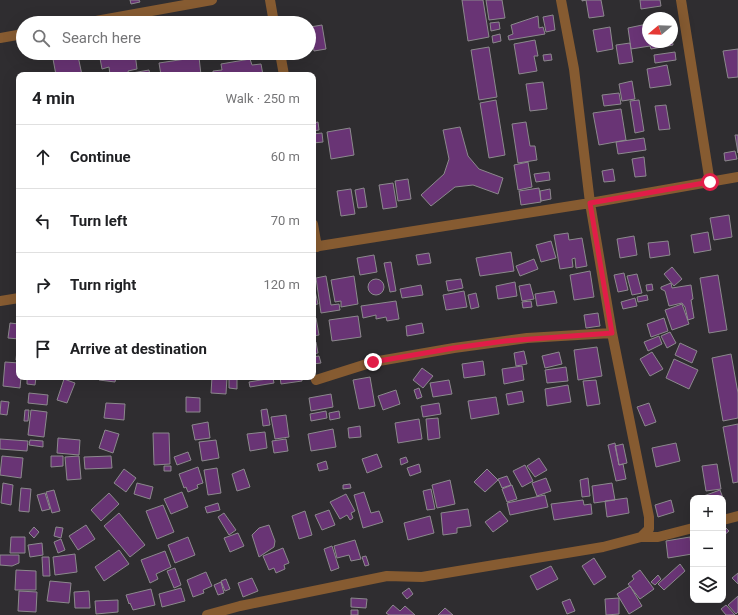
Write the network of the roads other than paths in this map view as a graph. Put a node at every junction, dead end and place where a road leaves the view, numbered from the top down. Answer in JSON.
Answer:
{"nodes":[{"id":1,"x":212,"y":0,"type":"edge"},
{"id":2,"x":270,"y":0,"type":"edge"},
{"id":3,"x":561,"y":0,"type":"edge"},
{"id":4,"x":681,"y":0,"type":"edge"},
{"id":5,"x":124,"y":16,"type":"edge"},
{"id":6,"x":273,"y":16,"type":"edge"},
{"id":7,"x":16,"y":35,"type":"edge"},
{"id":8,"x":0,"y":38,"type":"edge"},
{"id":9,"x":281,"y":60,"type":"edge"},
{"id":10,"x":283,"y":72,"type":"edge"},
{"id":11,"x":738,"y":177,"type":"edge"},
{"id":12,"x":710,"y":182,"type":"junction"},
{"id":13,"x":590,"y":203,"type":"junction"},
{"id":14,"x":316,"y":247,"type":"edge"},
{"id":15,"x":16,"y":298,"type":"edge"},
{"id":16,"x":0,"y":301,"type":"edge"},
{"id":17,"x":612,"y":333,"type":"junction"},
{"id":18,"x":316,"y":380,"type":"dead end"},
{"id":19,"x":738,"y":516,"type":"edge"},
{"id":20,"x":726,"y":519,"type":"edge"},
{"id":21,"x":690,"y":529,"type":"edge"},
{"id":22,"x":641,"y":537,"type":"junction"},
{"id":23,"x":207,"y":615,"type":"edge"}],
"edges":[{"from":1,"to":5,"type":"street"},
{"from":2,"to":6,"type":"street"},
{"from":3,"to":13,"type":"street"},
{"from":4,"to":12,"type":"street"},
{"from":7,"to":8,"type":"street"},
{"from":9,"to":10,"type":"street"},
{"from":11,"to":12,"type":"street"},
{"from":12,"to":13,"type":"street"},
{"from":13,"to":14,"type":"street"},
{"from":13,"to":17,"type":"street"},
{"from":15,"to":16,"type":"street"},
{"from":17,"to":18,"type":"street"},
{"from":17,"to":22,"type":"street"},
{"from":19,"to":20,"type":"street"},
{"from":21,"to":22,"type":"street"},
{"from":22,"to":23,"type":"street"}]}
